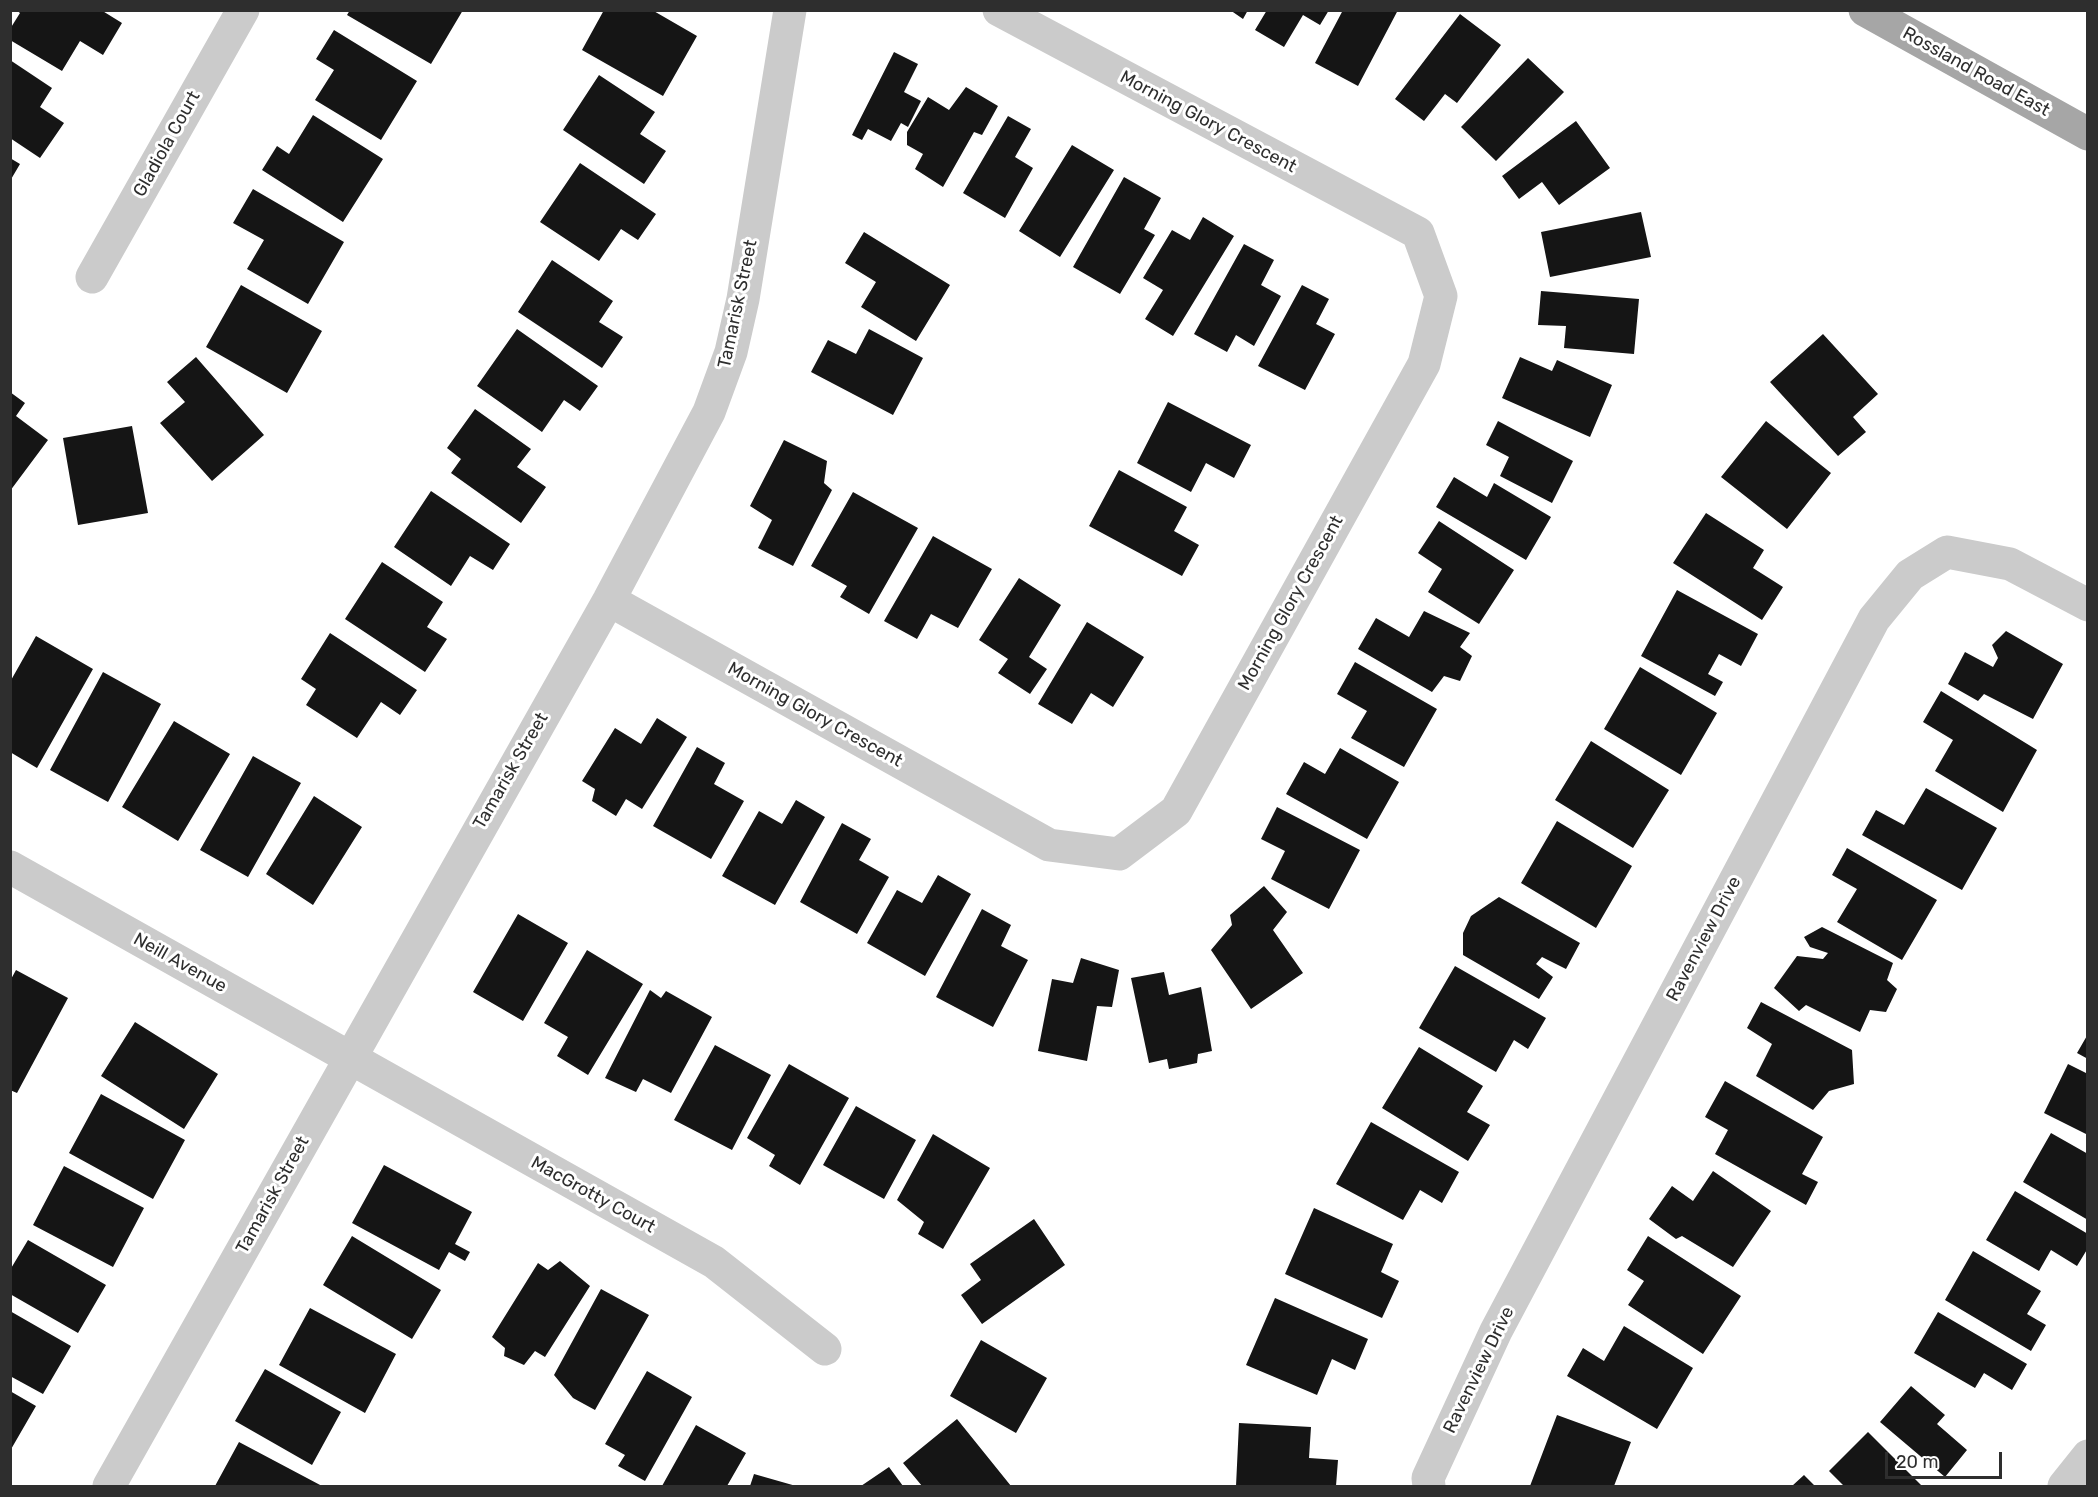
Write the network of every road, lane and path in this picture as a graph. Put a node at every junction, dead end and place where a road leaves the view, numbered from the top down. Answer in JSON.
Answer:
{"nodes":[{"id":1,"x":243,"y":10,"type":"edge"},
{"id":2,"x":790,"y":10,"type":"edge"},
{"id":3,"x":999,"y":10,"type":"edge"},
{"id":4,"x":1865,"y":10,"type":"edge"},
{"id":5,"x":2088,"y":134,"type":"edge"},
{"id":6,"x":92,"y":277,"type":"dead end"},
{"id":7,"x":609,"y":600,"type":"junction"},
{"id":8,"x":2088,"y":605,"type":"edge"},
{"id":9,"x":10,"y":867,"type":"edge"},
{"id":10,"x":349,"y":1058,"type":"junction"},
{"id":11,"x":825,"y":1349,"type":"dead end"},
{"id":12,"x":2088,"y":1456,"type":"edge"},
{"id":13,"x":110,"y":1486,"type":"edge"},
{"id":14,"x":1428,"y":1486,"type":"edge"},
{"id":15,"x":2064,"y":1486,"type":"edge"}],
"edges":[{"from":1,"to":6,"type":"street","name":"Gladiola Court"},
{"from":2,"to":7,"type":"street","name":"Tamarisk Street"},
{"from":3,"to":7,"type":"street","name":"Morning Glory Crescent"},
{"from":4,"to":5,"type":"main road","name":"Rossland Road East"},
{"from":7,"to":10,"type":"street","name":"Tamarisk Street"},
{"from":8,"to":14,"type":"street","name":"Ravenview Drive"},
{"from":9,"to":10,"type":"street","name":"Neill Avenue"},
{"from":10,"to":11,"type":"street","name":"MacGrotty Court"},
{"from":10,"to":13,"type":"street","name":"Tamarisk Street"},
{"from":12,"to":15,"type":"street"}]}
